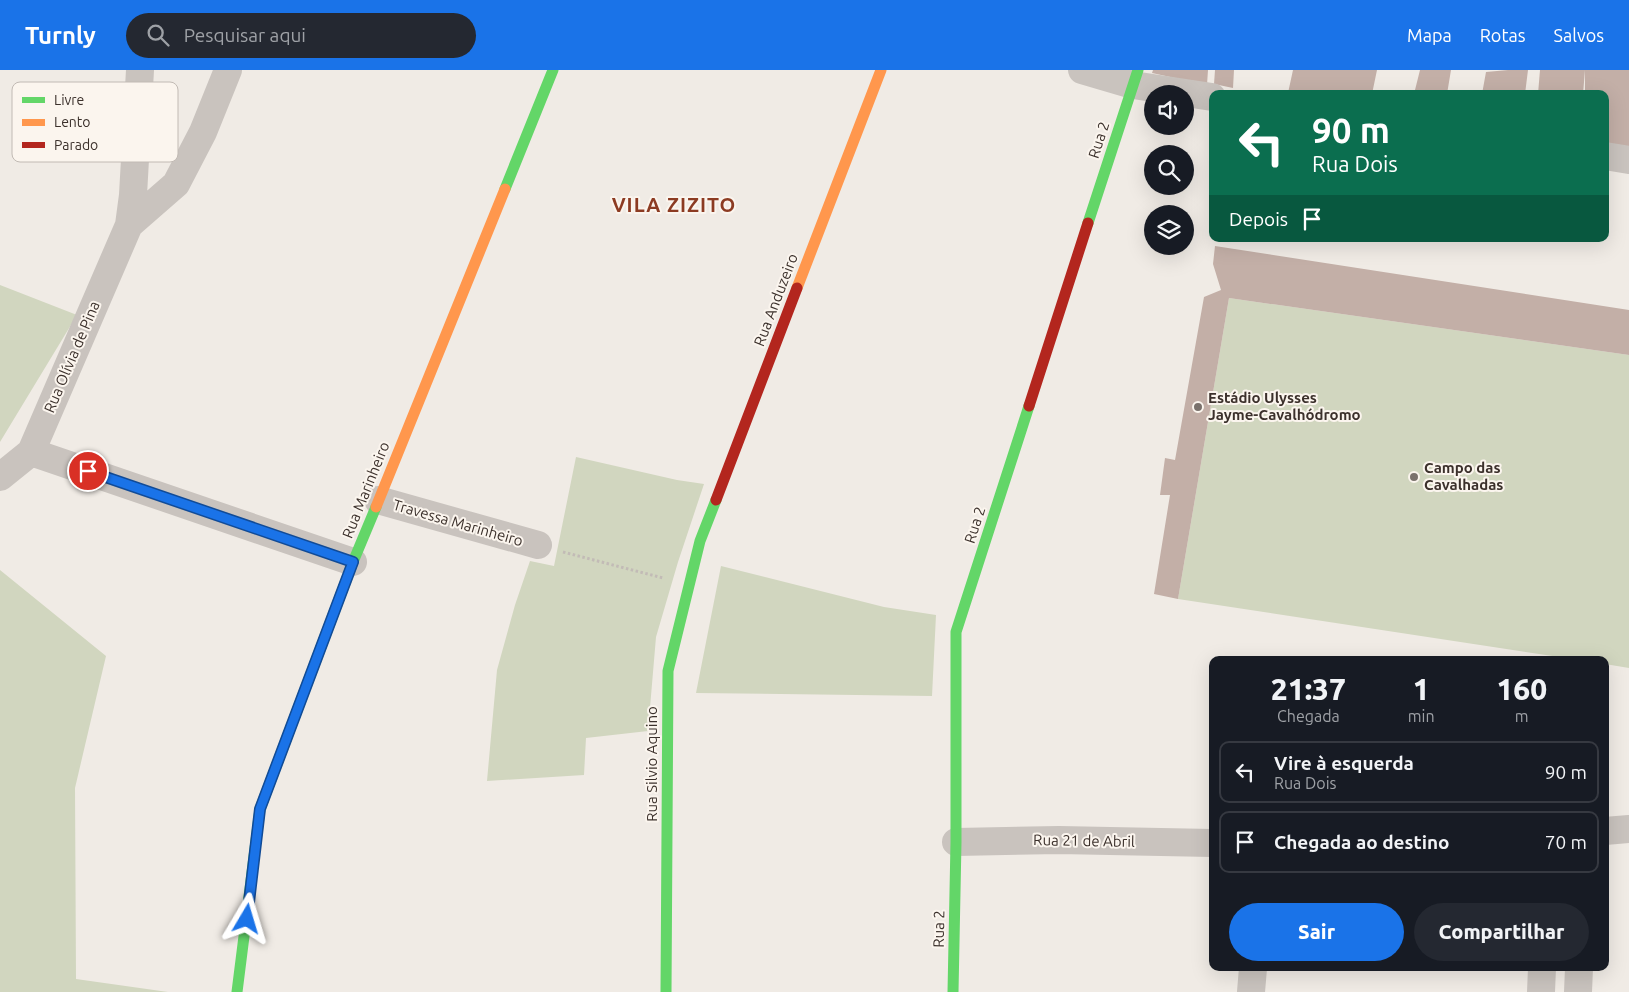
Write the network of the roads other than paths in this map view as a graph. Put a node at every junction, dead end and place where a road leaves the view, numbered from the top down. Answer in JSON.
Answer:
{"nodes":[{"id":1,"x":228,"y":70,"type":"edge"},
{"id":2,"x":553,"y":70,"type":"edge"},
{"id":3,"x":881,"y":70,"type":"edge"},
{"id":4,"x":1082,"y":70,"type":"edge"},
{"id":5,"x":1135,"y":78,"type":"edge"},
{"id":6,"x":1209,"y":96,"type":"edge"},
{"id":7,"x":1609,"y":157,"type":"edge"},
{"id":8,"x":1629,"y":160,"type":"edge"},
{"id":9,"x":135,"y":162,"type":"edge"},
{"id":10,"x":129,"y":225,"type":"junction"},
{"id":11,"x":31,"y":452,"type":"junction"},
{"id":12,"x":0,"y":477,"type":"edge"},
{"id":13,"x":378,"y":500,"type":"junction"},
{"id":14,"x":700,"y":541,"type":"joint"},
{"id":15,"x":538,"y":545,"type":"road end"},
{"id":16,"x":353,"y":562,"type":"junction"},
{"id":17,"x":1629,"y":829,"type":"edge"},
{"id":18,"x":1609,"y":831,"type":"edge"},
{"id":19,"x":956,"y":842,"type":"junction"},
{"id":20,"x":1209,"y":843,"type":"edge"},
{"id":21,"x":1253,"y":971,"type":"edge"},
{"id":22,"x":1542,"y":971,"type":"edge"},
{"id":23,"x":1578,"y":971,"type":"edge"},
{"id":24,"x":238,"y":992,"type":"edge"},
{"id":25,"x":666,"y":992,"type":"edge"},
{"id":26,"x":953,"y":992,"type":"edge"},
{"id":27,"x":1251,"y":992,"type":"edge"},
{"id":28,"x":1541,"y":992,"type":"edge"},
{"id":29,"x":1578,"y":992,"type":"edge"}],
"edges":[{"from":1,"to":10,"type":"street","name":"Rua Olívia de Pina"},
{"from":2,"to":13,"type":"street","name":"Rua Marinheiro"},
{"from":3,"to":14,"type":"street","name":"Rua Anduzeiro"},
{"from":4,"to":5,"type":"street"},
{"from":5,"to":6,"type":"street"},
{"from":5,"to":19,"type":"street","name":"Rua 2"},
{"from":7,"to":8,"type":"street"},
{"from":9,"to":10,"type":"street","name":"Rua Olívia de Pina"},
{"from":10,"to":11,"type":"street","name":"Rua Olívia de Pina"},
{"from":11,"to":12,"type":"street","name":"Rua Olívia de Pina"},
{"from":11,"to":16,"type":"street"},
{"from":13,"to":15,"type":"street","name":"Travessa Marinheiro"},
{"from":13,"to":16,"type":"street","name":"Rua Marinheiro"},
{"from":14,"to":25,"type":"street","name":"Rua Silvio Aquino"},
{"from":16,"to":24,"type":"street","name":"Rua Marinheiro"},
{"from":17,"to":18,"type":"street"},
{"from":19,"to":20,"type":"street","name":"Rua 21 de Abril"},
{"from":19,"to":26,"type":"street","name":"Rua 2"},
{"from":21,"to":27,"type":"street"},
{"from":22,"to":28,"type":"street"},
{"from":23,"to":29,"type":"street"}]}
